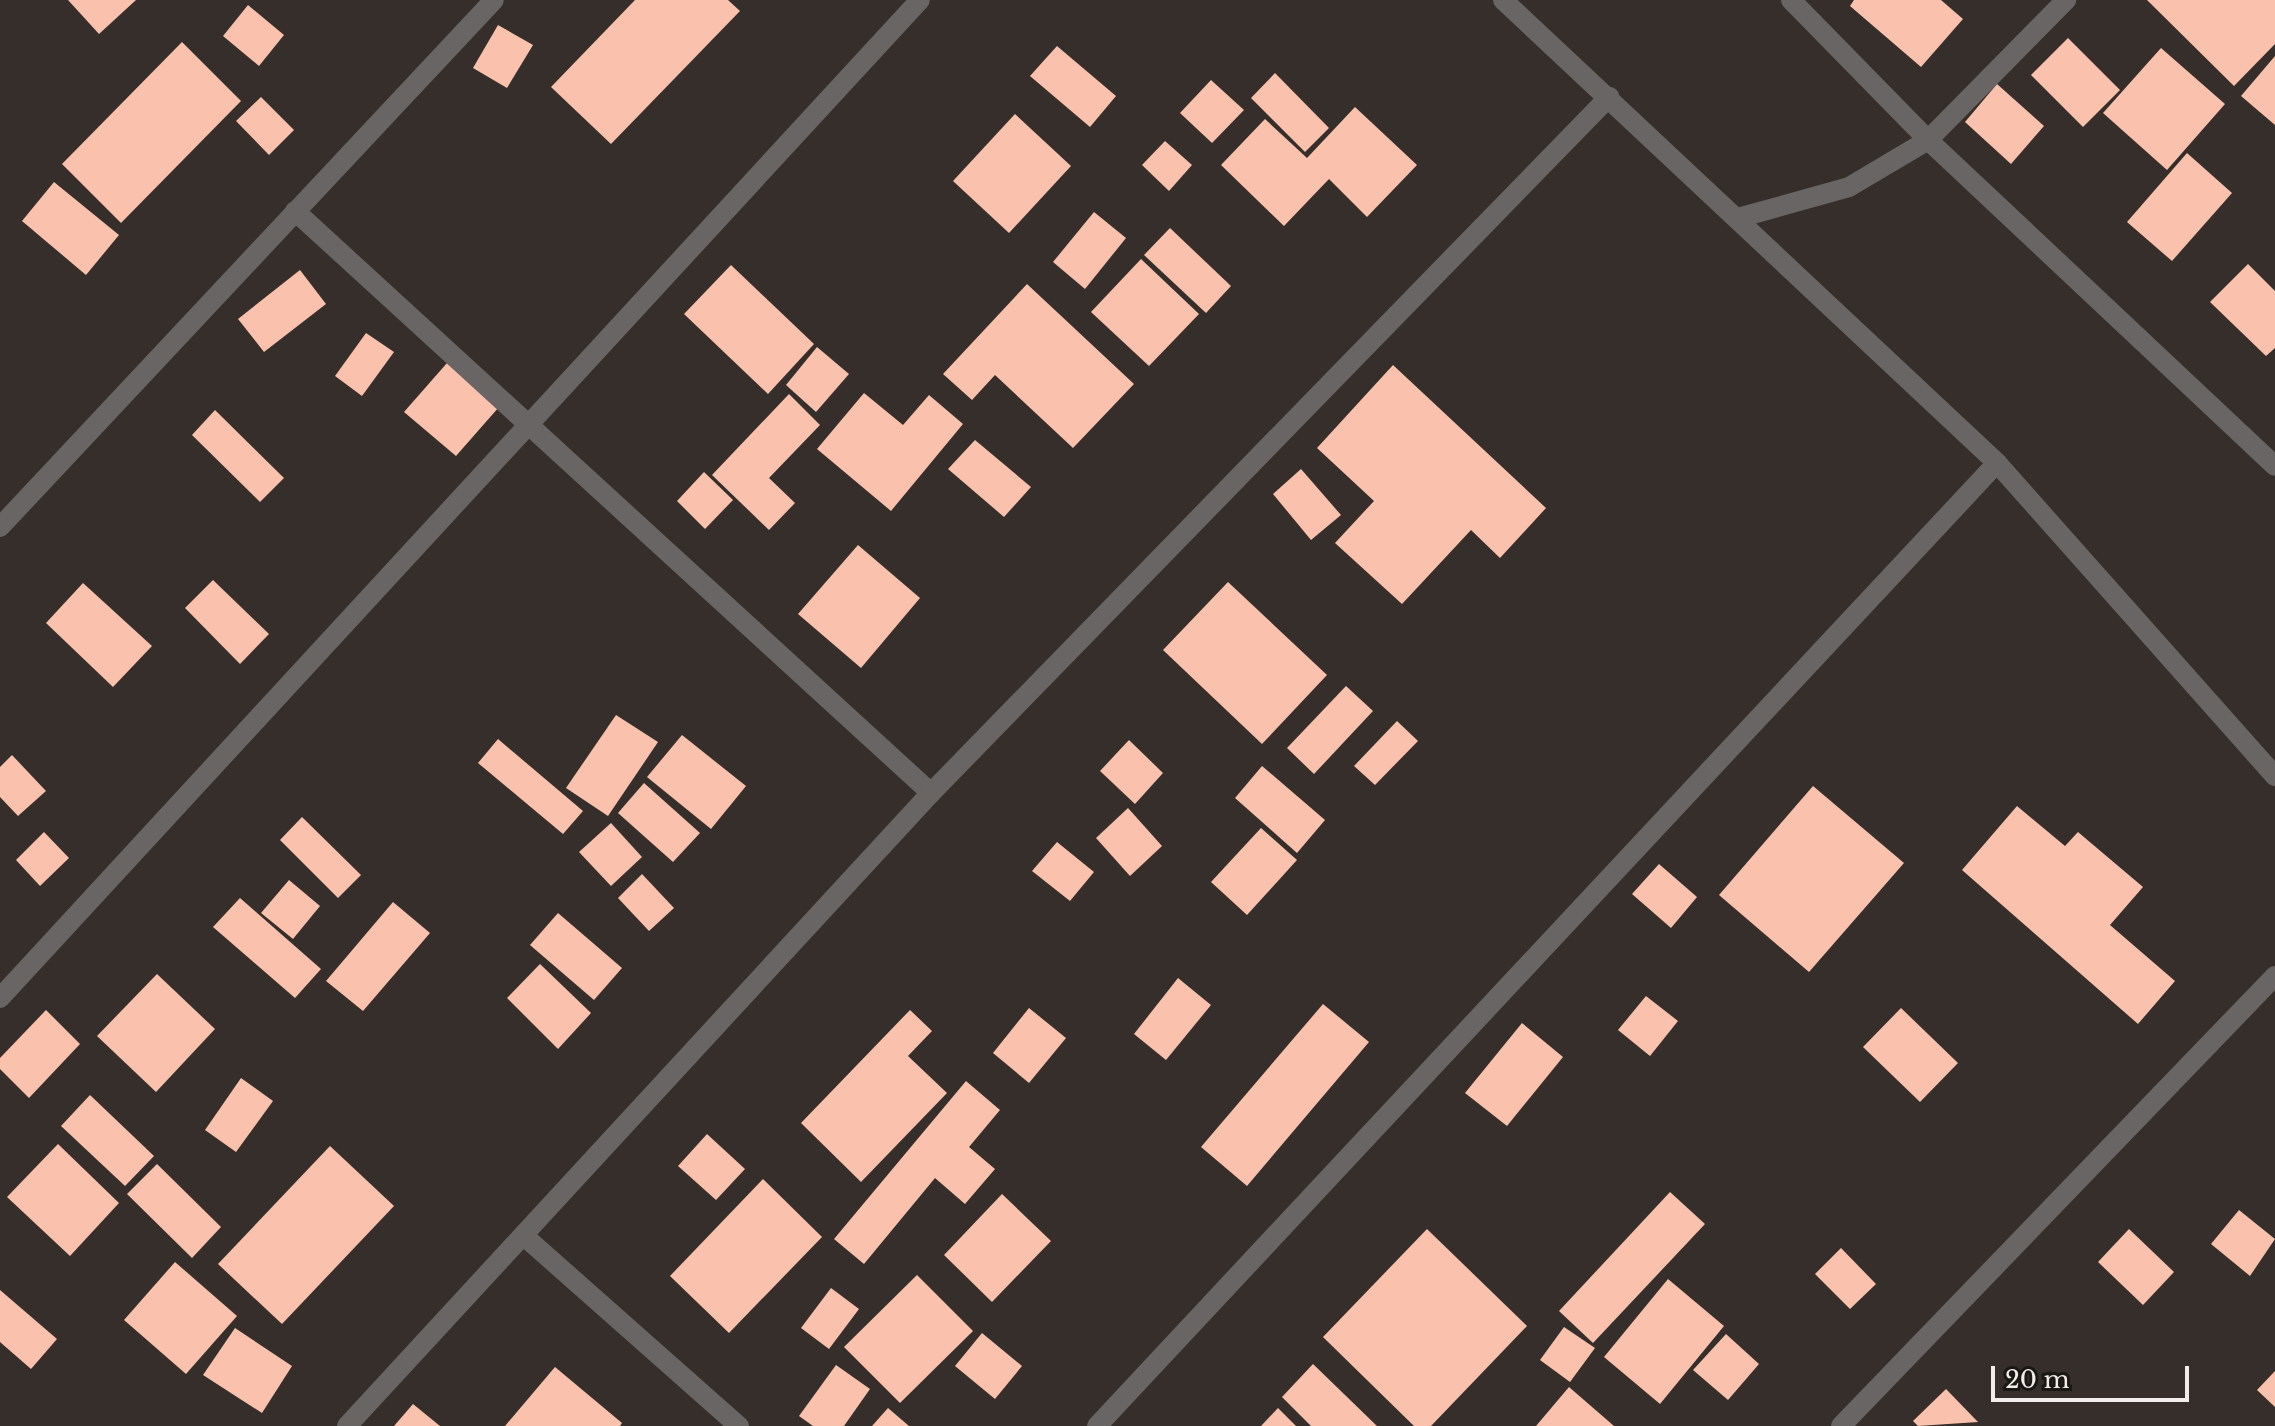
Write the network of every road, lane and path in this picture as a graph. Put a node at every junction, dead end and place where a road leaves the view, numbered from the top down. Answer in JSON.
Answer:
{"nodes":[{"id":1,"x":494,"y":0,"type":"edge"},
{"id":2,"x":920,"y":0,"type":"edge"},
{"id":3,"x":1503,"y":0,"type":"edge"},
{"id":4,"x":1791,"y":0,"type":"edge"},
{"id":5,"x":2066,"y":0,"type":"edge"},
{"id":6,"x":1609,"y":97,"type":"junction"},
{"id":7,"x":1928,"y":140,"type":"junction"},
{"id":8,"x":295,"y":211,"type":"junction"},
{"id":9,"x":1738,"y":218,"type":"junction"},
{"id":10,"x":531,"y":429,"type":"junction"},
{"id":11,"x":2272,"y":457,"type":"edge"},
{"id":12,"x":1997,"y":463,"type":"junction"},
{"id":13,"x":0,"y":527,"type":"edge"},
{"id":14,"x":2275,"y":776,"type":"edge"},
{"id":15,"x":931,"y":793,"type":"junction"},
{"id":16,"x":2275,"y":976,"type":"edge"},
{"id":17,"x":0,"y":998,"type":"edge"},
{"id":18,"x":524,"y":1236,"type":"junction"},
{"id":19,"x":347,"y":1426,"type":"edge"},
{"id":20,"x":739,"y":1426,"type":"edge"},
{"id":21,"x":1097,"y":1426,"type":"edge"},
{"id":22,"x":1841,"y":1426,"type":"edge"}],
"edges":[{"from":1,"to":8,"type":"street"},
{"from":2,"to":10,"type":"street"},
{"from":3,"to":6,"type":"street"},
{"from":4,"to":7,"type":"street"},
{"from":5,"to":7,"type":"street"},
{"from":6,"to":9,"type":"street"},
{"from":6,"to":15,"type":"street"},
{"from":7,"to":9,"type":"street"},
{"from":7,"to":11,"type":"street"},
{"from":8,"to":10,"type":"street"},
{"from":8,"to":13,"type":"street"},
{"from":9,"to":12,"type":"street"},
{"from":10,"to":15,"type":"street"},
{"from":10,"to":17,"type":"street"},
{"from":12,"to":14,"type":"street"},
{"from":12,"to":21,"type":"street"},
{"from":15,"to":18,"type":"street"},
{"from":16,"to":22,"type":"street"},
{"from":18,"to":19,"type":"street"},
{"from":18,"to":20,"type":"street"}]}
